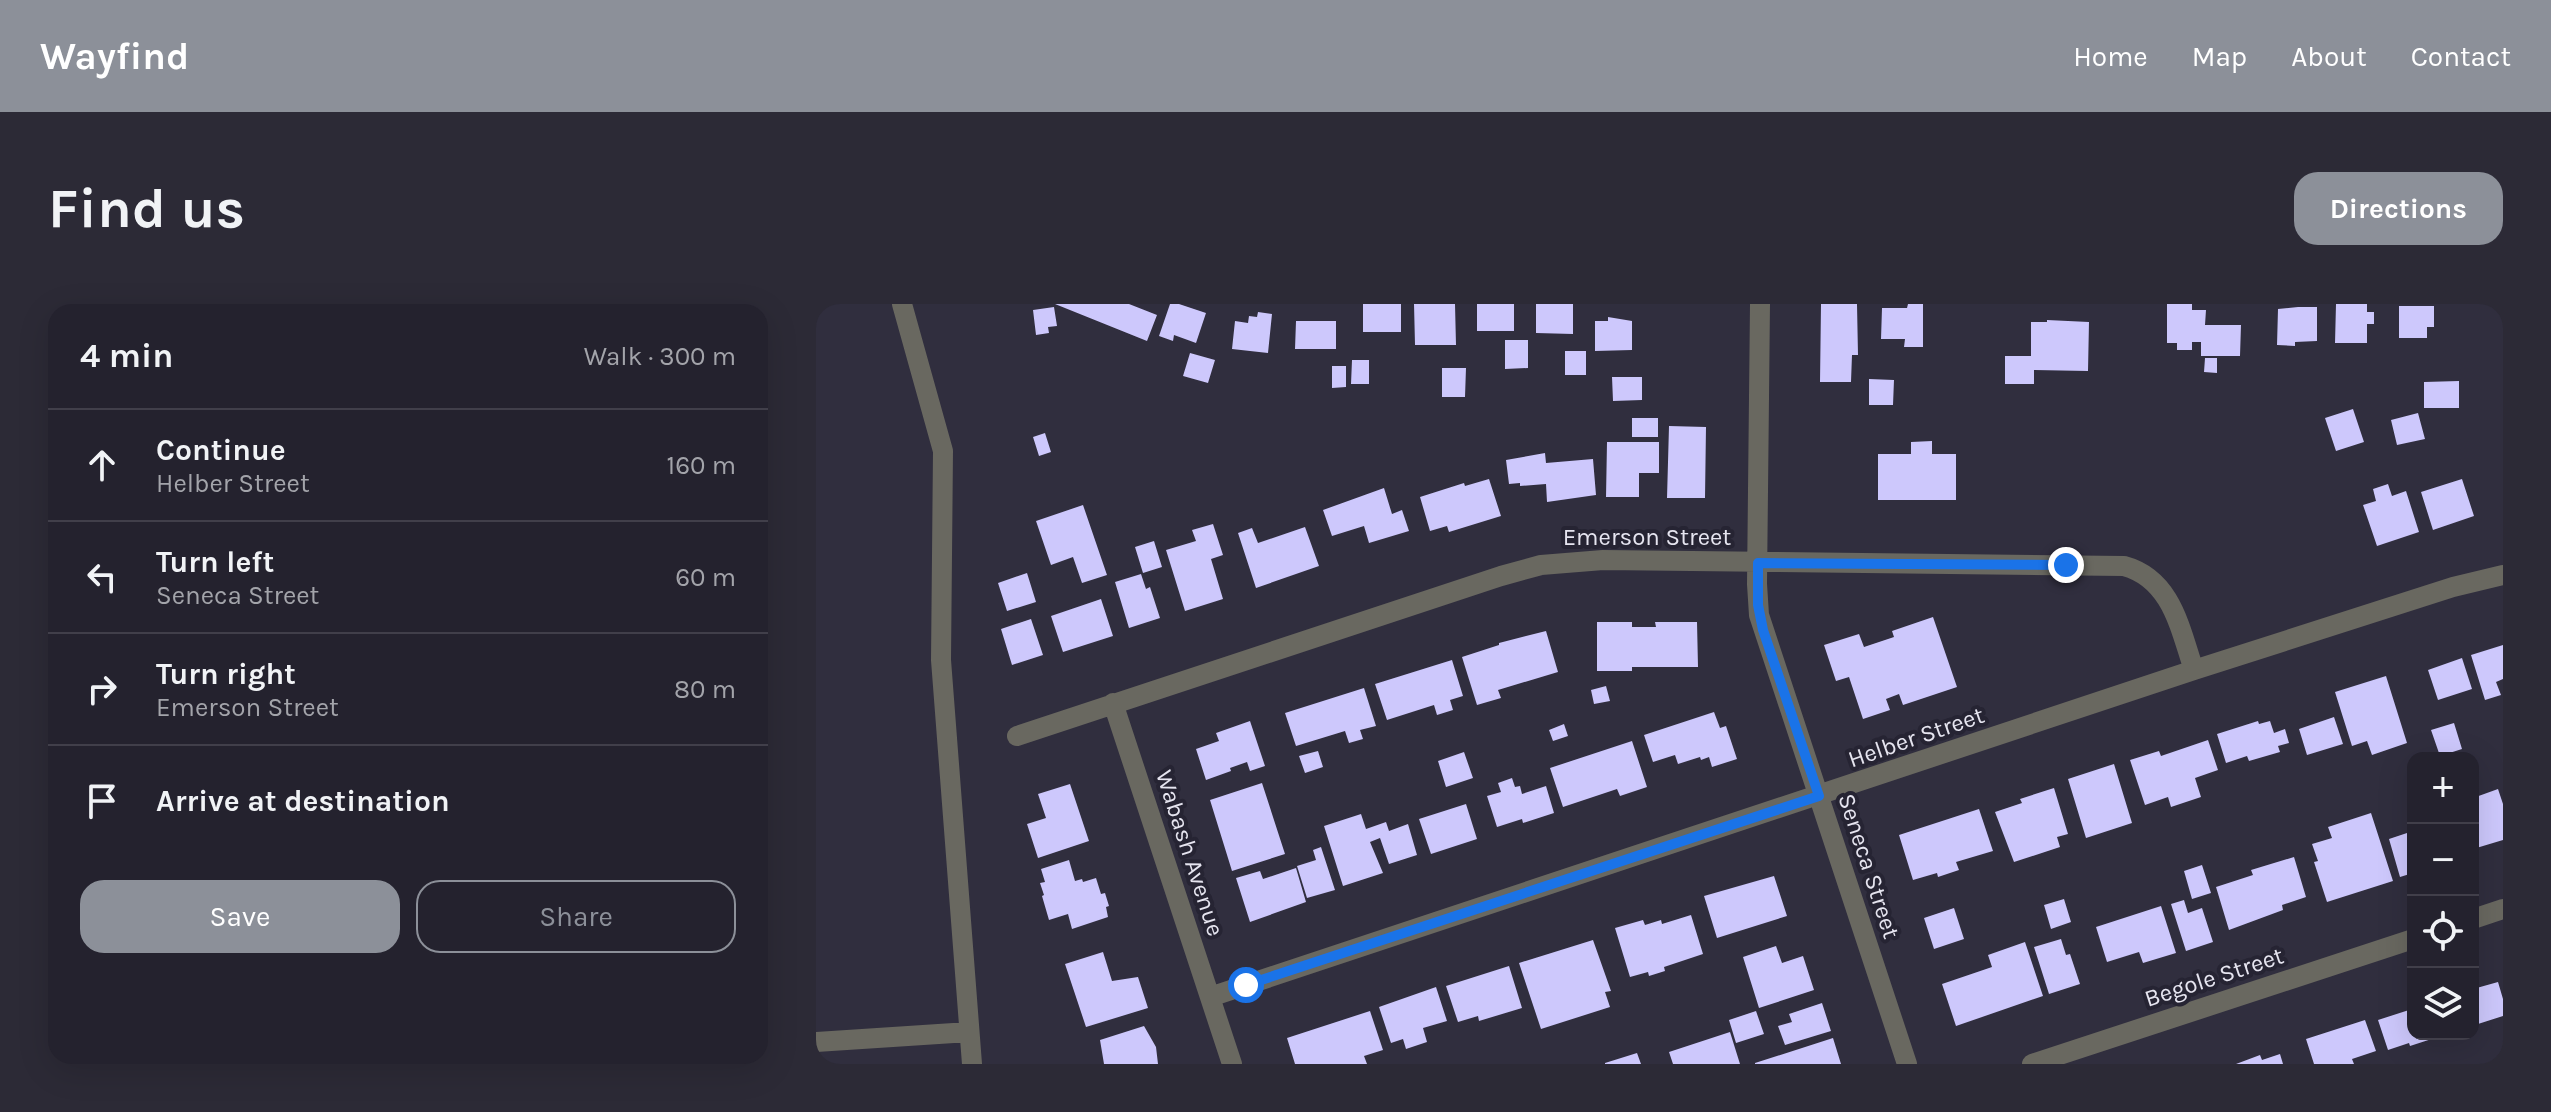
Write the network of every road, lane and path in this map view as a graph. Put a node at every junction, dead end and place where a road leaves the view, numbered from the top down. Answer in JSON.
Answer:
{"nodes":[{"id":1,"x":902,"y":304,"type":"edge"},
{"id":2,"x":1760,"y":304,"type":"edge"},
{"id":3,"x":1758,"y":563,"type":"junction"},
{"id":4,"x":2503,"y":575,"type":"edge"},
{"id":5,"x":2194,"y":670,"type":"junction"},
{"id":6,"x":1113,"y":703,"type":"junction"},
{"id":7,"x":1017,"y":736,"type":"dead end"},
{"id":8,"x":1819,"y":796,"type":"junction"},
{"id":9,"x":2503,"y":909,"type":"edge"},
{"id":10,"x":2479,"y":917,"type":"edge"},
{"id":11,"x":2407,"y":941,"type":"edge"},
{"id":12,"x":1210,"y":997,"type":"junction"},
{"id":13,"x":969,"y":1032,"type":"junction"},
{"id":14,"x":816,"y":1042,"type":"edge"},
{"id":15,"x":972,"y":1064,"type":"edge"},
{"id":16,"x":1232,"y":1064,"type":"edge"},
{"id":17,"x":1907,"y":1064,"type":"edge"},
{"id":18,"x":2032,"y":1064,"type":"edge"}],
"edges":[{"from":1,"to":13,"type":"street"},
{"from":2,"to":3,"type":"street","name":"Seneca Street"},
{"from":3,"to":5,"type":"street","name":"Emerson Street"},
{"from":3,"to":6,"type":"street","name":"Emerson Street"},
{"from":3,"to":8,"type":"street","name":"Seneca Street"},
{"from":4,"to":5,"type":"street","name":"Helber Street"},
{"from":5,"to":8,"type":"street","name":"Helber Street"},
{"from":6,"to":7,"type":"street","name":"Emerson Street"},
{"from":6,"to":12,"type":"street","name":"Wabash Avenue"},
{"from":8,"to":12,"type":"street","name":"Helber Street"},
{"from":8,"to":17,"type":"street","name":"Seneca Street"},
{"from":9,"to":10,"type":"street"},
{"from":11,"to":18,"type":"street","name":"Begole Street"},
{"from":12,"to":16,"type":"street","name":"Wabash Avenue"},
{"from":13,"to":14,"type":"street"},
{"from":13,"to":15,"type":"street"}]}
